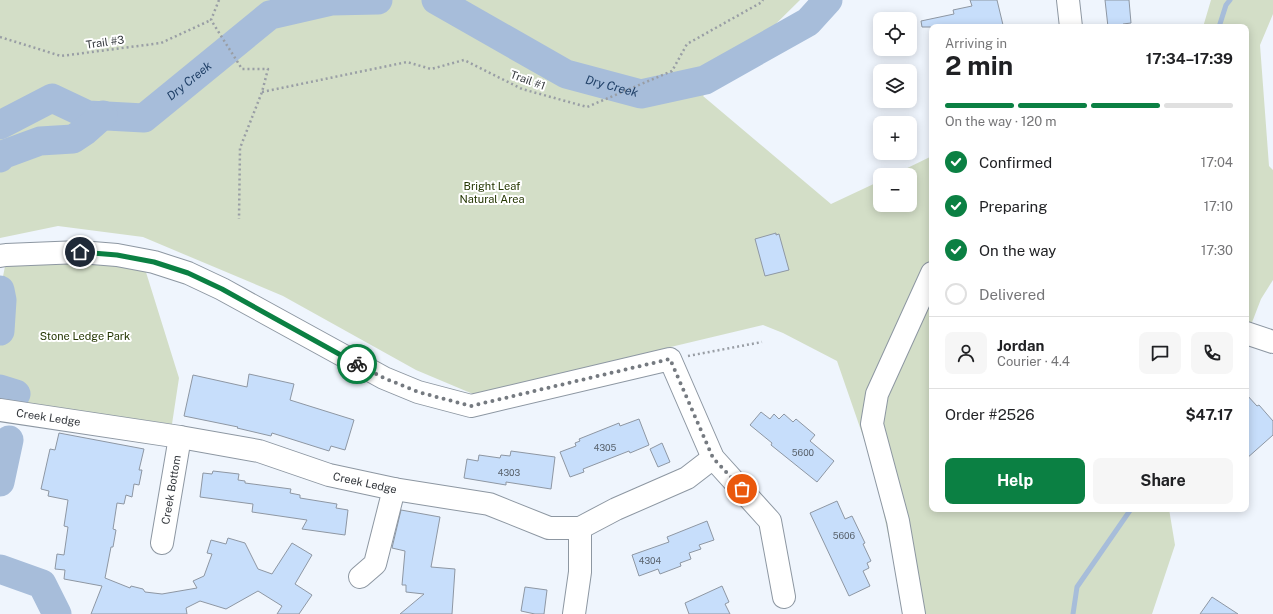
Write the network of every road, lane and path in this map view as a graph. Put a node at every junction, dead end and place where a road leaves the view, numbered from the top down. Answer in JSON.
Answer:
{"nodes":[{"id":1,"x":219,"y":0,"type":"edge"},
{"id":2,"x":763,"y":0,"type":"edge"},
{"id":3,"x":1068,"y":0,"type":"edge"},
{"id":4,"x":211,"y":20,"type":"junction"},
{"id":5,"x":1071,"y":24,"type":"edge"},
{"id":6,"x":0,"y":37,"type":"edge"},
{"id":7,"x":262,"y":92,"type":"junction"},
{"id":8,"x":240,"y":219,"type":"dead end"},
{"id":9,"x":0,"y":256,"type":"edge"},
{"id":10,"x":929,"y":280,"type":"edge"},
{"id":11,"x":1249,"y":334,"type":"edge"},
{"id":12,"x":762,"y":342,"type":"dead end"},
{"id":13,"x":1273,"y":342,"type":"edge"},
{"id":14,"x":670,"y":359,"type":"junction"},
{"id":15,"x":0,"y":410,"type":"edge"},
{"id":16,"x":180,"y":437,"type":"junction"},
{"id":17,"x":713,"y":458,"type":"junction"},
{"id":18,"x":394,"y":489,"type":"junction"},
{"id":19,"x":580,"y":528,"type":"junction"},
{"id":20,"x":162,"y":543,"type":"dead end"},
{"id":21,"x":360,"y":577,"type":"dead end"},
{"id":22,"x":784,"y":597,"type":"dead end"},
{"id":23,"x":574,"y":614,"type":"edge"},
{"id":24,"x":914,"y":614,"type":"edge"}],
"edges":[{"from":1,"to":4,"type":"path"},
{"from":2,"to":7,"type":"path","name":"Trail #1"},
{"from":3,"to":5,"type":"street"},
{"from":4,"to":6,"type":"path","name":"Trail #3"},
{"from":4,"to":7,"type":"path"},
{"from":7,"to":8,"type":"path"},
{"from":9,"to":14,"type":"street"},
{"from":10,"to":24,"type":"street"},
{"from":11,"to":13,"type":"street"},
{"from":12,"to":14,"type":"path"},
{"from":14,"to":17,"type":"street"},
{"from":15,"to":16,"type":"street","name":"Creek Ledge"},
{"from":16,"to":18,"type":"street","name":"Creek Ledge"},
{"from":16,"to":20,"type":"street","name":"Creek Bottom"},
{"from":17,"to":19,"type":"street","name":"Creek Ledge"},
{"from":17,"to":22,"type":"street"},
{"from":18,"to":19,"type":"street","name":"Creek Ledge"},
{"from":18,"to":21,"type":"street"},
{"from":19,"to":23,"type":"street"}]}
